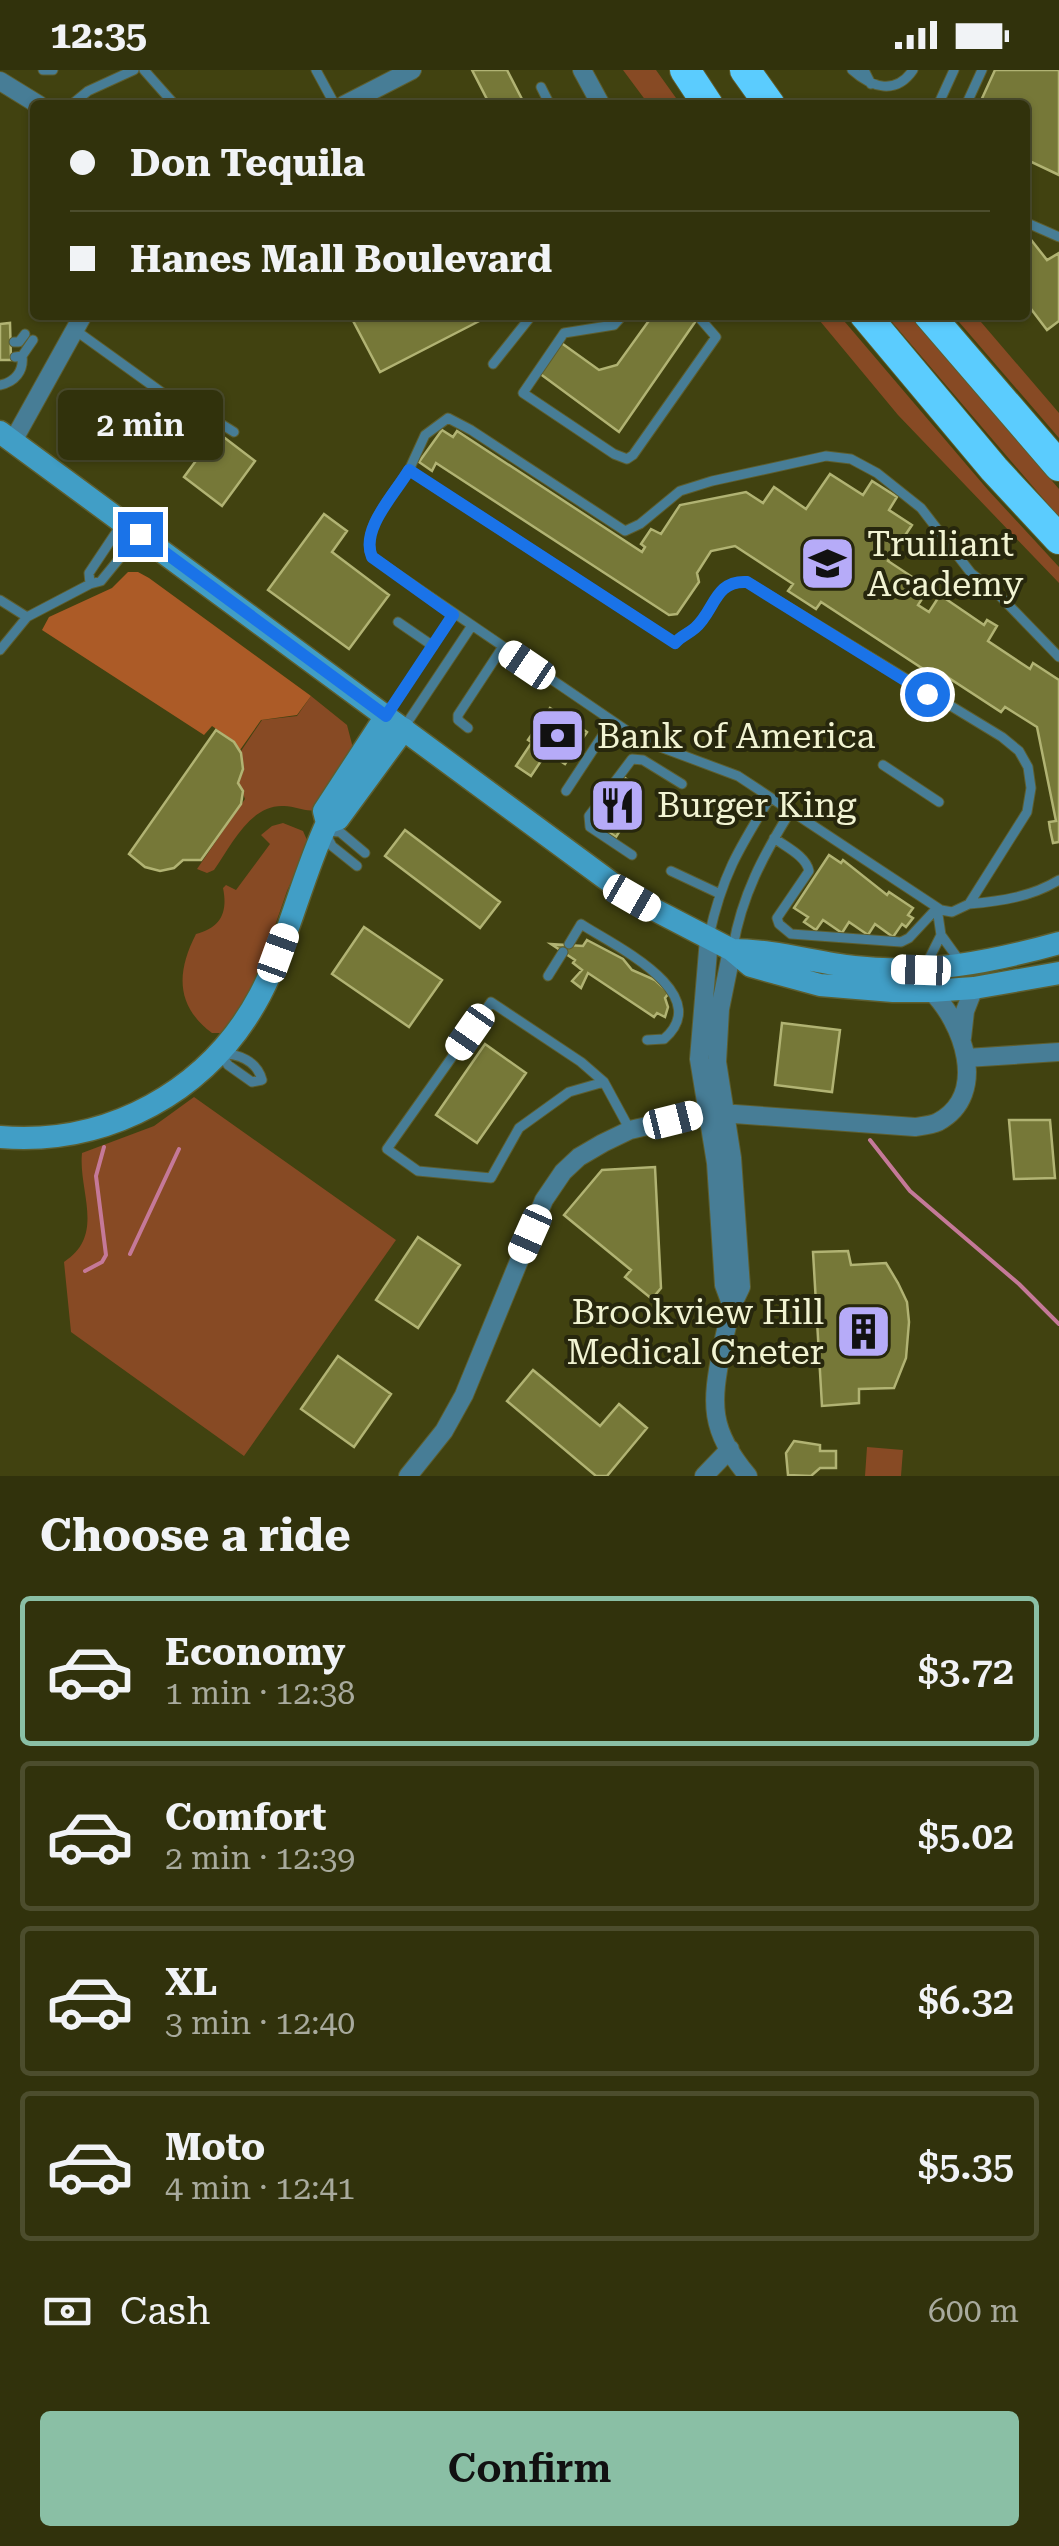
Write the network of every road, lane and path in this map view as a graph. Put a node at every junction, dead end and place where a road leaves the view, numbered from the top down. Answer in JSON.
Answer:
{"nodes":[{"id":1,"x":43,"y":70,"type":"edge"},
{"id":2,"x":53,"y":70,"type":"edge"},
{"id":3,"x":134,"y":70,"type":"edge"},
{"id":4,"x":144,"y":70,"type":"edge"},
{"id":5,"x":316,"y":70,"type":"edge"},
{"id":6,"x":582,"y":70,"type":"edge"},
{"id":7,"x":685,"y":70,"type":"edge"},
{"id":8,"x":746,"y":70,"type":"edge"},
{"id":9,"x":852,"y":70,"type":"edge"},
{"id":10,"x":864,"y":70,"type":"edge"},
{"id":11,"x":913,"y":70,"type":"edge"},
{"id":12,"x":954,"y":70,"type":"edge"},
{"id":13,"x":982,"y":70,"type":"edge"},
{"id":14,"x":400,"y":72,"type":"edge"},
{"id":15,"x":0,"y":80,"type":"edge"},
{"id":16,"x":872,"y":84,"type":"junction"},
{"id":17,"x":541,"y":88,"type":"dead end"},
{"id":18,"x":31,"y":100,"type":"edge"},
{"id":19,"x":76,"y":100,"type":"edge"},
{"id":20,"x":171,"y":100,"type":"edge"},
{"id":21,"x":332,"y":100,"type":"edge"},
{"id":22,"x":352,"y":100,"type":"edge"},
{"id":23,"x":547,"y":100,"type":"edge"},
{"id":24,"x":598,"y":100,"type":"edge"},
{"id":25,"x":705,"y":100,"type":"edge"},
{"id":26,"x":767,"y":100,"type":"edge"},
{"id":27,"x":940,"y":100,"type":"edge"},
{"id":28,"x":968,"y":100,"type":"edge"},
{"id":29,"x":1030,"y":224,"type":"edge"},
{"id":30,"x":1059,"y":237,"type":"edge"},
{"id":31,"x":528,"y":320,"type":"edge"},
{"id":32,"x":618,"y":320,"type":"edge"},
{"id":33,"x":701,"y":320,"type":"edge"},
{"id":34,"x":870,"y":320,"type":"edge"},
{"id":35,"x":933,"y":320,"type":"edge"},
{"id":36,"x":79,"y":322,"type":"edge"},
{"id":37,"x":14,"y":342,"type":"dead end"},
{"id":38,"x":493,"y":364,"type":"dead end"},
{"id":39,"x":0,"y":385,"type":"edge"},
{"id":40,"x":234,"y":432,"type":"dead end"},
{"id":41,"x":6,"y":437,"type":"edge"},
{"id":42,"x":1059,"y":466,"type":"edge"},
{"id":43,"x":409,"y":470,"type":"junction"},
{"id":44,"x":132,"y":528,"type":"junction"},
{"id":45,"x":1059,"y":539,"type":"edge"},
{"id":46,"x":90,"y":584,"type":"junction"},
{"id":47,"x":0,"y":600,"type":"edge"},
{"id":48,"x":453,"y":615,"type":"junction"},
{"id":49,"x":27,"y":618,"type":"junction"},
{"id":50,"x":398,"y":622,"type":"dead end"},
{"id":51,"x":471,"y":628,"type":"junction"},
{"id":52,"x":433,"y":646,"type":"junction"},
{"id":53,"x":502,"y":648,"type":"junction"},
{"id":54,"x":0,"y":650,"type":"edge"},
{"id":55,"x":1059,"y":656,"type":"edge"},
{"id":56,"x":612,"y":721,"type":"junction"},
{"id":57,"x":395,"y":722,"type":"junction"},
{"id":58,"x":468,"y":728,"type":"dead end"},
{"id":59,"x":883,"y":765,"type":"dead end"},
{"id":60,"x":682,"y":784,"type":"dead end"},
{"id":61,"x":566,"y":790,"type":"dead end"},
{"id":62,"x":770,"y":798,"type":"junction"},
{"id":63,"x":939,"y":802,"type":"dead end"},
{"id":64,"x":790,"y":812,"type":"junction"},
{"id":65,"x":325,"y":827,"type":"junction"},
{"id":66,"x":774,"y":838,"type":"junction"},
{"id":67,"x":365,"y":853,"type":"dead end"},
{"id":68,"x":632,"y":854,"type":"dead end"},
{"id":69,"x":357,"y":866,"type":"dead end"},
{"id":70,"x":670,"y":871,"type":"dead end"},
{"id":71,"x":1059,"y":880,"type":"edge"},
{"id":72,"x":718,"y":893,"type":"junction"},
{"id":73,"x":969,"y":904,"type":"junction"},
{"id":74,"x":937,"y":908,"type":"junction"},
{"id":75,"x":942,"y":935,"type":"junction"},
{"id":76,"x":708,"y":940,"type":"junction"},
{"id":77,"x":1059,"y":943,"type":"edge"},
{"id":78,"x":732,"y":950,"type":"junction"},
{"id":79,"x":963,"y":966,"type":"junction"},
{"id":80,"x":1059,"y":973,"type":"edge"},
{"id":81,"x":548,"y":976,"type":"dead end"},
{"id":82,"x":926,"y":980,"type":"junction"},
{"id":83,"x":974,"y":988,"type":"junction"},
{"id":84,"x":962,"y":1038,"type":"junction"},
{"id":85,"x":647,"y":1040,"type":"dead end"},
{"id":86,"x":1059,"y":1052,"type":"edge"},
{"id":87,"x":966,"y":1058,"type":"junction"},
{"id":88,"x":604,"y":1082,"type":"junction"},
{"id":89,"x":715,"y":1112,"type":"junction"},
{"id":90,"x":630,"y":1130,"type":"junction"},
{"id":91,"x":0,"y":1137,"type":"edge"},
{"id":92,"x":730,"y":1449,"type":"junction"},
{"id":93,"x":408,"y":1476,"type":"edge"},
{"id":94,"x":704,"y":1476,"type":"edge"},
{"id":95,"x":748,"y":1476,"type":"edge"}],
"edges":[{"from":1,"to":2,"type":"lane"},
{"from":3,"to":19,"type":"lane"},
{"from":4,"to":20,"type":"lane"},
{"from":5,"to":21,"type":"lane"},
{"from":6,"to":24,"type":"street"},
{"from":7,"to":25,"type":"highway"},
{"from":8,"to":26,"type":"highway"},
{"from":9,"to":16,"type":"lane"},
{"from":10,"to":16,"type":"lane"},
{"from":11,"to":16,"type":"lane"},
{"from":12,"to":27,"type":"lane"},
{"from":13,"to":28,"type":"lane"},
{"from":14,"to":22,"type":"street"},
{"from":15,"to":18,"type":"street"},
{"from":17,"to":23,"type":"lane"},
{"from":29,"to":30,"type":"lane"},
{"from":31,"to":38,"type":"lane"},
{"from":32,"to":33,"type":"lane"},
{"from":34,"to":45,"type":"highway"},
{"from":35,"to":42,"type":"highway"},
{"from":36,"to":40,"type":"lane"},
{"from":36,"to":41,"type":"street"},
{"from":37,"to":39,"type":"lane"},
{"from":41,"to":44,"type":"main road"},
{"from":43,"to":48,"type":"lane"},
{"from":43,"to":55,"type":"lane"},
{"from":43,"to":73,"type":"lane"},
{"from":44,"to":46,"type":"lane"},
{"from":44,"to":46,"type":"lane"},
{"from":44,"to":57,"type":"main road"},
{"from":46,"to":49,"type":"lane"},
{"from":47,"to":49,"type":"lane"},
{"from":48,"to":51,"type":"lane"},
{"from":48,"to":52,"type":"lane"},
{"from":49,"to":54,"type":"lane"},
{"from":50,"to":52,"type":"lane"},
{"from":51,"to":53,"type":"lane"},
{"from":51,"to":57,"type":"lane"},
{"from":52,"to":57,"type":"lane"},
{"from":53,"to":56,"type":"lane"},
{"from":53,"to":58,"type":"lane"},
{"from":56,"to":61,"type":"lane"},
{"from":56,"to":62,"type":"lane"},
{"from":57,"to":65,"type":"main road"},
{"from":57,"to":76,"type":"main road"},
{"from":59,"to":63,"type":"lane"},
{"from":60,"to":68,"type":"lane"},
{"from":62,"to":64,"type":"lane"},
{"from":62,"to":72,"type":"lane"},
{"from":64,"to":66,"type":"lane"},
{"from":64,"to":74,"type":"lane"},
{"from":65,"to":67,"type":"lane"},
{"from":65,"to":69,"type":"lane"},
{"from":65,"to":91,"type":"main road"},
{"from":66,"to":74,"type":"lane"},
{"from":66,"to":78,"type":"lane"},
{"from":70,"to":72,"type":"lane"},
{"from":71,"to":73,"type":"lane"},
{"from":72,"to":76,"type":"lane"},
{"from":73,"to":74,"type":"lane"},
{"from":74,"to":75,"type":"lane"},
{"from":75,"to":79,"type":"lane"},
{"from":75,"to":82,"type":"lane"},
{"from":76,"to":78,"type":"main road"},
{"from":76,"to":89,"type":"street"},
{"from":77,"to":79,"type":"main road"},
{"from":78,"to":82,"type":"main road"},
{"from":78,"to":89,"type":"street"},
{"from":79,"to":82,"type":"main road"},
{"from":80,"to":83,"type":"main road"},
{"from":81,"to":85,"type":"lane"},
{"from":82,"to":83,"type":"main road"},
{"from":82,"to":84,"type":"street"},
{"from":83,"to":84,"type":"street"},
{"from":84,"to":87,"type":"street"},
{"from":86,"to":87,"type":"street"},
{"from":87,"to":89,"type":"street"},
{"from":88,"to":88,"type":"lane"},
{"from":88,"to":90,"type":"lane"},
{"from":89,"to":90,"type":"street"},
{"from":89,"to":92,"type":"street"},
{"from":90,"to":93,"type":"street"},
{"from":92,"to":94,"type":"street"},
{"from":92,"to":95,"type":"street"}]}
